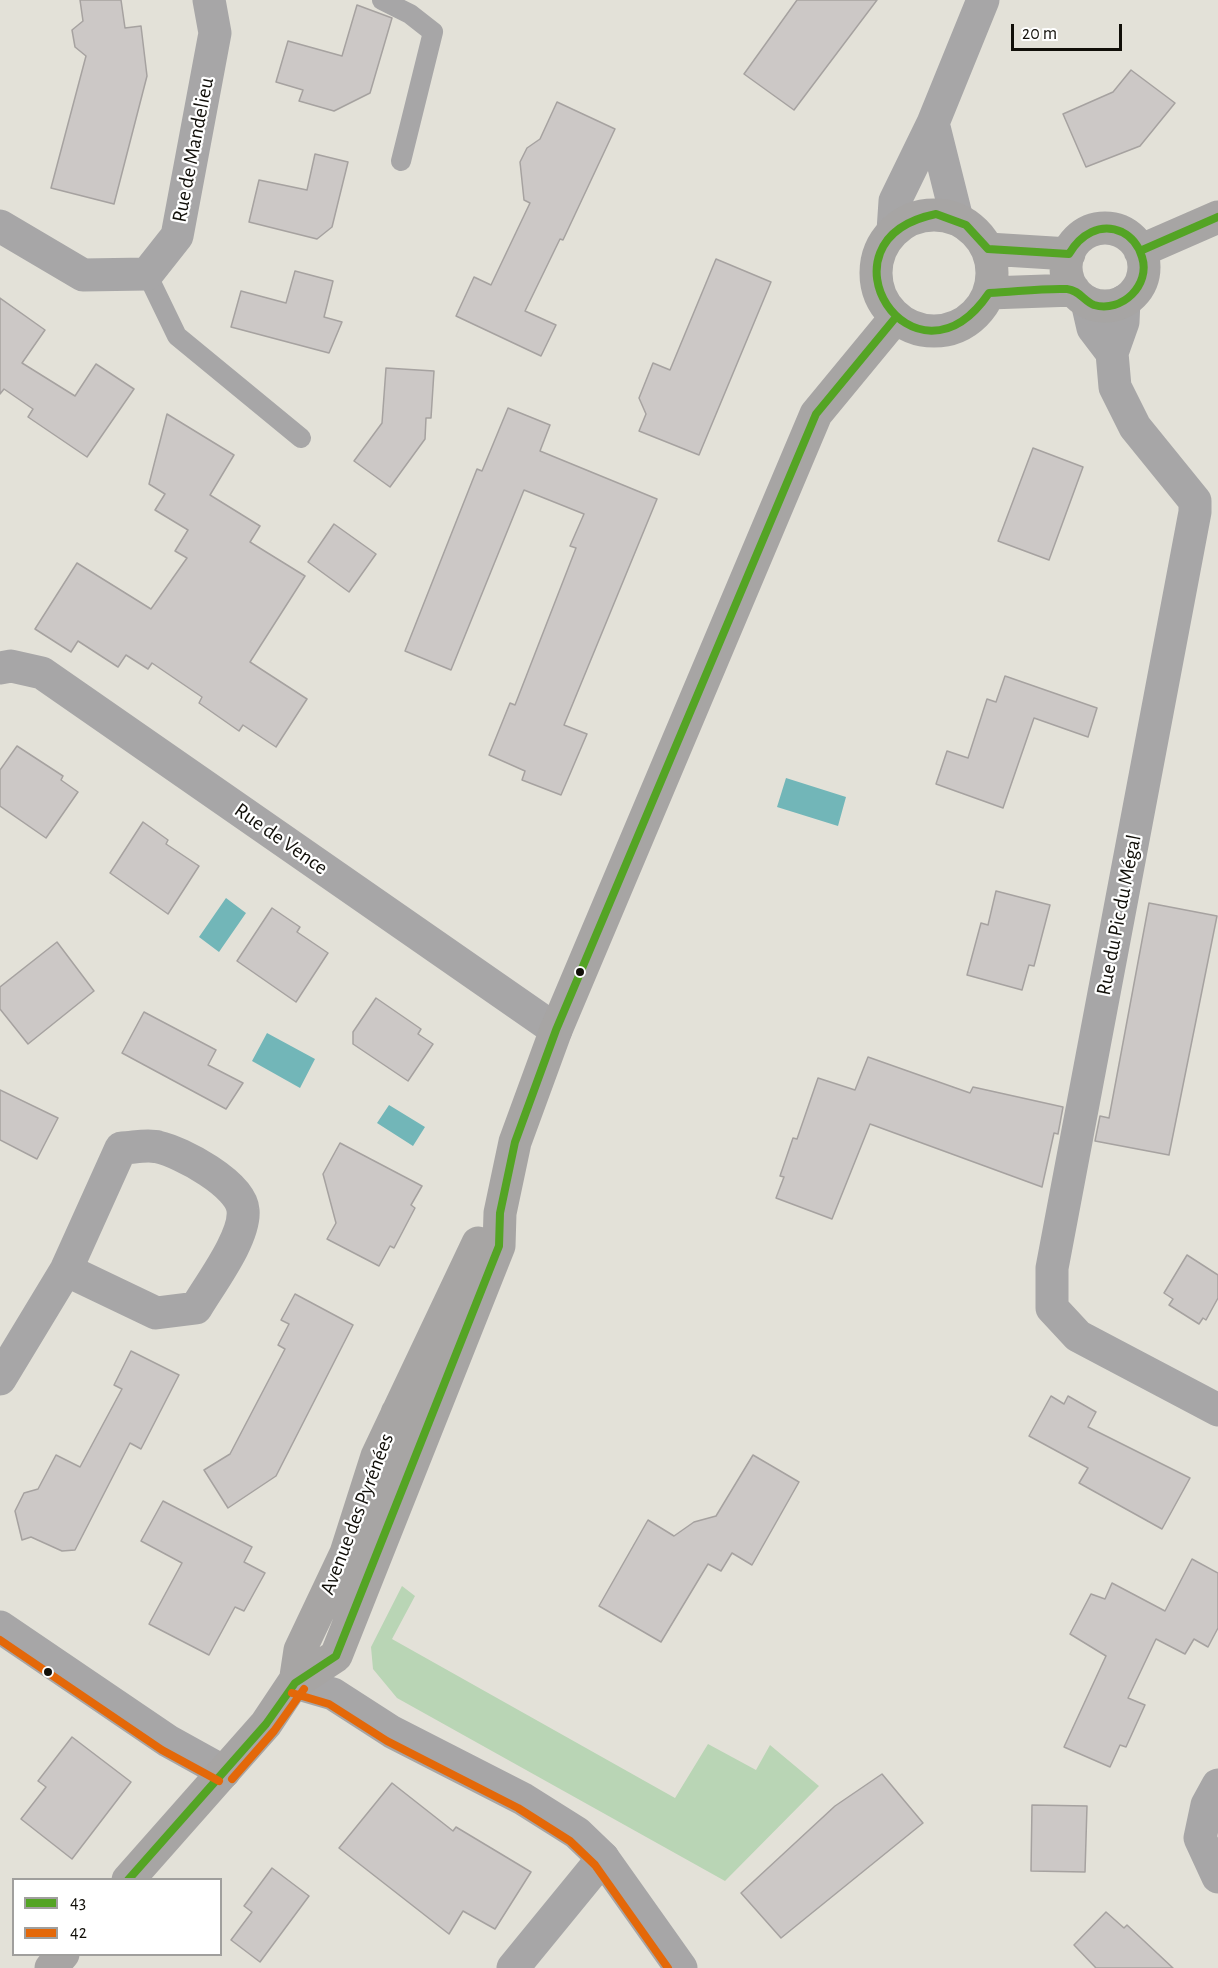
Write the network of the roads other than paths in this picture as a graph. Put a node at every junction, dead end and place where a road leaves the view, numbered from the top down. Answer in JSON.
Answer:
{"nodes":[{"id":1,"x":209,"y":0,"type":"edge"},
{"id":2,"x":382,"y":0,"type":"edge"},
{"id":3,"x":983,"y":0,"type":"edge"},
{"id":4,"x":933,"y":123,"type":"junction"},
{"id":5,"x":400,"y":161,"type":"dead end"},
{"id":6,"x":1218,"y":217,"type":"edge"},
{"id":7,"x":957,"y":219,"type":"junction"},
{"id":8,"x":0,"y":226,"type":"edge"},
{"id":9,"x":893,"y":231,"type":"junction"},
{"id":10,"x":988,"y":249,"type":"junction"},
{"id":11,"x":1140,"y":251,"type":"junction"},
{"id":12,"x":1069,"y":254,"type":"junction"},
{"id":13,"x":147,"y":274,"type":"junction"},
{"id":14,"x":989,"y":293,"type":"junction"},
{"id":15,"x":1080,"y":296,"type":"junction"},
{"id":16,"x":1124,"y":301,"type":"junction"},
{"id":17,"x":896,"y":317,"type":"junction"},
{"id":18,"x":1112,"y":353,"type":"junction"},
{"id":19,"x":301,"y":438,"type":"dead end"},
{"id":20,"x":1206,"y":499,"type":"edge"},
{"id":21,"x":0,"y":668,"type":"edge"},
{"id":22,"x":556,"y":1030,"type":"junction"},
{"id":23,"x":500,"y":1213,"type":"junction"},
{"id":24,"x":66,"y":1270,"type":"junction"},
{"id":25,"x":0,"y":1379,"type":"edge"},
{"id":26,"x":1218,"y":1410,"type":"edge"},
{"id":27,"x":397,"y":1413,"type":"junction"},
{"id":28,"x":374,"y":1538,"type":"junction"},
{"id":29,"x":0,"y":1627,"type":"edge"},
{"id":30,"x":295,"y":1683,"type":"junction"},
{"id":31,"x":224,"y":1772,"type":"junction"},
{"id":32,"x":1218,"y":1785,"type":"edge"},
{"id":33,"x":603,"y":1858,"type":"junction"},
{"id":34,"x":1218,"y":1877,"type":"edge"},
{"id":35,"x":130,"y":1878,"type":"edge"},
{"id":36,"x":61,"y":1956,"type":"edge"},
{"id":37,"x":51,"y":1968,"type":"edge"},
{"id":38,"x":513,"y":1968,"type":"edge"},
{"id":39,"x":681,"y":1968,"type":"edge"}],
"edges":[{"from":1,"to":13,"type":"street","name":"Rue de Mandelieu"},
{"from":2,"to":5,"type":"lane"},
{"from":3,"to":4,"type":"street"},
{"from":4,"to":7,"type":"street"},
{"from":4,"to":9,"type":"street"},
{"from":6,"to":11,"type":"main road"},
{"from":7,"to":9,"type":"main road"},
{"from":7,"to":10,"type":"main road"},
{"from":8,"to":13,"type":"street"},
{"from":9,"to":17,"type":"main road"},
{"from":10,"to":12,"type":"main road"},
{"from":10,"to":14,"type":"main road"},
{"from":11,"to":12,"type":"main road"},
{"from":11,"to":16,"type":"main road"},
{"from":12,"to":15,"type":"main road"},
{"from":13,"to":19,"type":"lane"},
{"from":14,"to":15,"type":"main road"},
{"from":14,"to":17,"type":"main road"},
{"from":15,"to":16,"type":"main road"},
{"from":15,"to":18,"type":"street"},
{"from":16,"to":18,"type":"street","name":"Rue du Pic du Mégal"},
{"from":17,"to":22,"type":"main road","name":"Avenue des Pyrénées"},
{"from":18,"to":20,"type":"street","name":"Rue du Pic du Mégal"},
{"from":20,"to":26,"type":"street","name":"Rue du Pic du Mégal"},
{"from":21,"to":22,"type":"street","name":"Rue de Vence"},
{"from":22,"to":23,"type":"main road","name":"Avenue des Pyrénées"},
{"from":23,"to":27,"type":"main road","name":"Avenue des Pyrénées"},
{"from":23,"to":28,"type":"main road","name":"Avenue des Pyrénées"},
{"from":24,"to":24,"type":"street"},
{"from":24,"to":25,"type":"street"},
{"from":27,"to":28,"type":"main road","name":"Avenue des Pyrénées"},
{"from":27,"to":30,"type":"main road","name":"Avenue des Pyrénées"},
{"from":28,"to":30,"type":"main road","name":"Avenue des Pyrénées"},
{"from":29,"to":31,"type":"street"},
{"from":30,"to":31,"type":"main road","name":"Avenue des Pyrénées"},
{"from":30,"to":33,"type":"street"},
{"from":31,"to":35,"type":"main road","name":"Avenue des Pyrénées"},
{"from":32,"to":34,"type":"street"},
{"from":33,"to":38,"type":"street"},
{"from":33,"to":39,"type":"street"},
{"from":36,"to":37,"type":"main road"}]}
